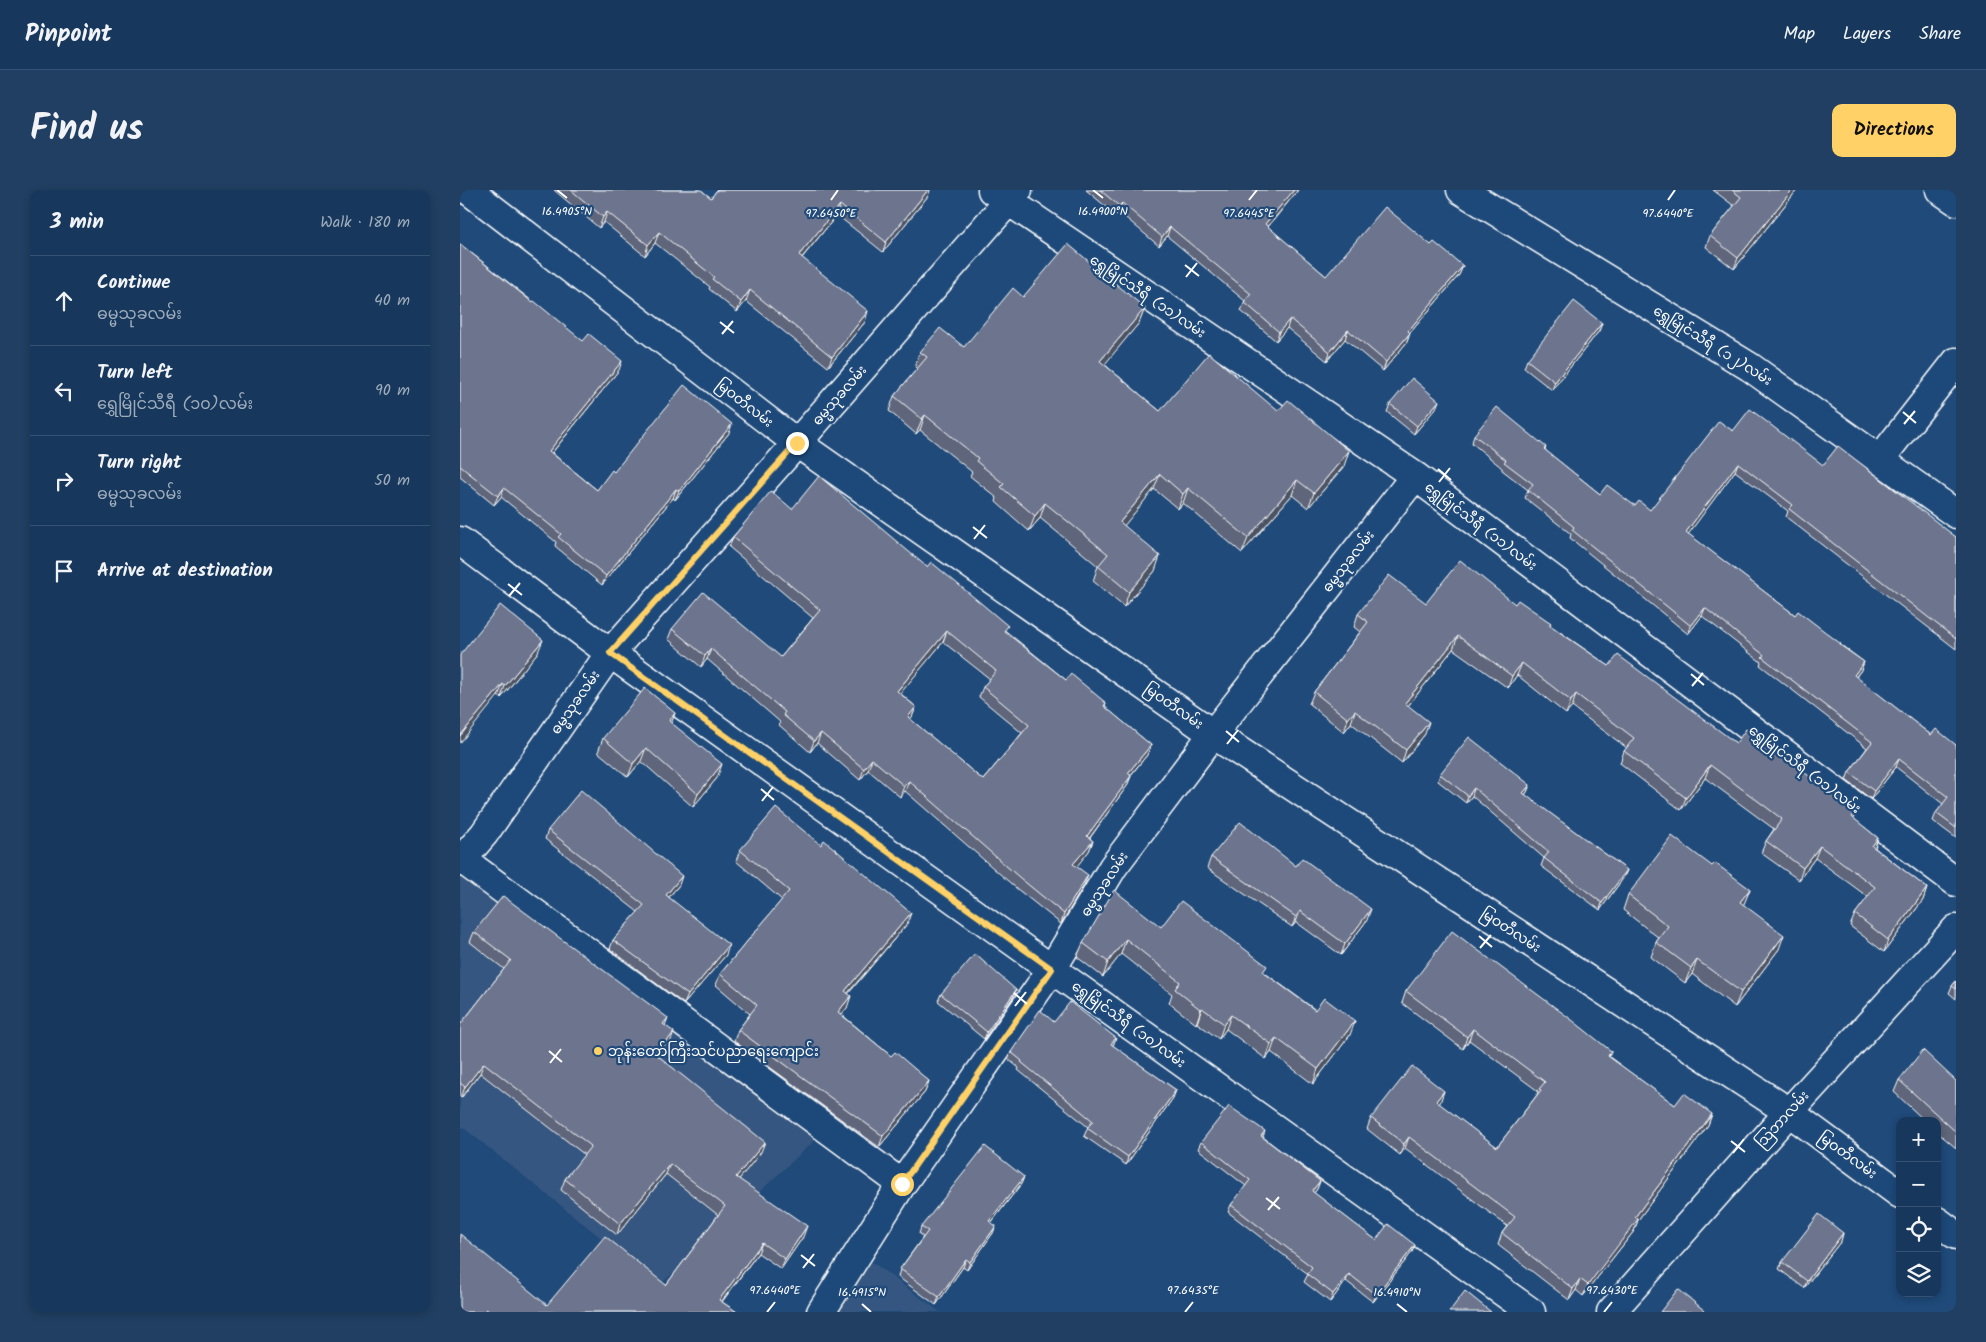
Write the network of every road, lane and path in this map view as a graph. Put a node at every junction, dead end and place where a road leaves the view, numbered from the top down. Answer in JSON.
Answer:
{"nodes":[{"id":1,"x":468,"y":190,"type":"edge"},
{"id":2,"x":1461,"y":190,"type":"edge"},
{"id":3,"x":1940,"y":190,"type":"edge"},
{"id":4,"x":1006,"y":194,"type":"edge"},
{"id":5,"x":1956,"y":201,"type":"edge"},
{"id":6,"x":1956,"y":362,"type":"edge"},
{"id":7,"x":797,"y":443,"type":"junction"},
{"id":8,"x":1881,"y":458,"type":"junction"},
{"id":9,"x":1415,"y":476,"type":"junction"},
{"id":10,"x":1956,"y":514,"type":"edge"},
{"id":11,"x":460,"y":541,"type":"edge"},
{"id":12,"x":610,"y":653,"type":"junction"},
{"id":13,"x":1214,"y":734,"type":"junction"},
{"id":14,"x":461,"y":860,"type":"edge"},
{"id":15,"x":1956,"y":882,"type":"edge"},
{"id":16,"x":1956,"y":929,"type":"edge"},
{"id":17,"x":1052,"y":969,"type":"junction"},
{"id":18,"x":1789,"y":1112,"type":"junction"},
{"id":19,"x":902,"y":1184,"type":"junction"},
{"id":20,"x":1896,"y":1191,"type":"edge"},
{"id":21,"x":1941,"y":1224,"type":"edge"},
{"id":22,"x":1956,"y":1235,"type":"edge"},
{"id":23,"x":821,"y":1312,"type":"edge"},
{"id":24,"x":1531,"y":1312,"type":"edge"},
{"id":25,"x":1611,"y":1312,"type":"edge"}],
"edges":[{"from":1,"to":7,"type":"street","name":"မြဝတီလမ်း"},
{"from":2,"to":8,"type":"street","name":"ရွှေမြိုင်သီရီ (၁၂)လမ်း"},
{"from":3,"to":5,"type":"street"},
{"from":4,"to":7,"type":"street","name":"ဓမ္မသုခလမ်း"},
{"from":4,"to":9,"type":"street","name":"ရွှေမြိုင်သီရီ (၁၁)လမ်း"},
{"from":6,"to":8,"type":"street"},
{"from":7,"to":12,"type":"street","name":"ဓမ္မသုခလမ်း"},
{"from":7,"to":13,"type":"street","name":"မြဝတီလမ်း"},
{"from":8,"to":10,"type":"street","name":"ရွှေမြိုင်သီရီ (၁၂)လမ်း"},
{"from":9,"to":13,"type":"street","name":"ဓမ္မသုခလမ်း"},
{"from":9,"to":15,"type":"street","name":"ရွှေမြိုင်သီရီ (၁၁)လမ်း"},
{"from":11,"to":12,"type":"street","name":"ရွှေမြိုင်သီရီ (၁၀)လမ်း"},
{"from":12,"to":14,"type":"street","name":"ဓမ္မသုခလမ်း"},
{"from":12,"to":17,"type":"street","name":"ရွှေမြိုင်သီရီ (၁၀)လမ်း"},
{"from":13,"to":17,"type":"street","name":"ဓမ္မသုခလမ်း"},
{"from":13,"to":18,"type":"street","name":"မြဝတီလမ်း"},
{"from":14,"to":19,"type":"street"},
{"from":16,"to":18,"type":"street","name":"သြဘာလမ်း"},
{"from":17,"to":19,"type":"street","name":"ဓမ္မသုခလမ်း"},
{"from":17,"to":24,"type":"street","name":"ရွှေမြိုင်သီရီ (၁၀)လမ်း"},
{"from":18,"to":20,"type":"street","name":"မြဝတီလမ်း"},
{"from":18,"to":25,"type":"street","name":"သြဘာလမ်း"},
{"from":19,"to":23,"type":"street","name":"ဓမ္မသုခလမ်း"},
{"from":21,"to":22,"type":"street"}]}
